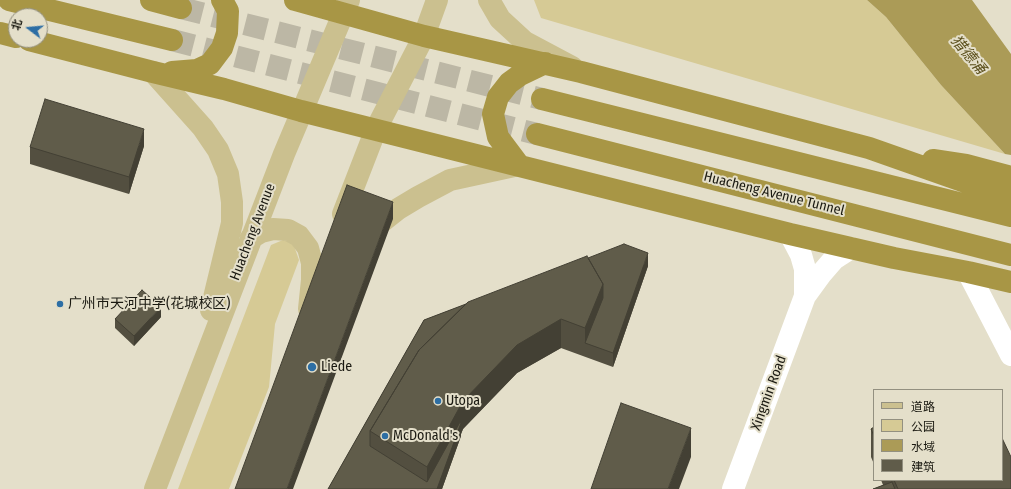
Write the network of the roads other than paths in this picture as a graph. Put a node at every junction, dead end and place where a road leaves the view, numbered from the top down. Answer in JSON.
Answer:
{"nodes":[{"id":1,"x":10,"y":0,"type":"edge"},
{"id":2,"x":151,"y":0,"type":"edge"},
{"id":3,"x":222,"y":0,"type":"edge"},
{"id":4,"x":294,"y":0,"type":"edge"},
{"id":5,"x":438,"y":0,"type":"edge"},
{"id":6,"x":489,"y":0,"type":"edge"},
{"id":7,"x":346,"y":6,"type":"edge"},
{"id":8,"x":181,"y":8,"type":"tunnel mouth"},
{"id":9,"x":424,"y":36,"type":"junction"},
{"id":10,"x":172,"y":40,"type":"tunnel mouth"},
{"id":11,"x":48,"y":45,"type":"edge"},
{"id":12,"x":545,"y":63,"type":"junction"},
{"id":13,"x":153,"y":72,"type":"junction"},
{"id":14,"x":582,"y":72,"type":"junction"},
{"id":15,"x":542,"y":99,"type":"tunnel mouth"},
{"id":16,"x":301,"y":111,"type":"junction"},
{"id":17,"x":376,"y":129,"type":"junction"},
{"id":18,"x":537,"y":134,"type":"tunnel mouth"},
{"id":19,"x":869,"y":148,"type":"junction"},
{"id":20,"x":519,"y":165,"type":"junction"},
{"id":21,"x":1011,"y":178,"type":"edge"},
{"id":22,"x":1011,"y":197,"type":"edge"},
{"id":23,"x":1003,"y":214,"type":"edge"},
{"id":24,"x":336,"y":232,"type":"edge"},
{"id":25,"x":790,"y":234,"type":"junction"},
{"id":26,"x":250,"y":238,"type":"junction"},
{"id":27,"x":851,"y":248,"type":"junction"},
{"id":28,"x":356,"y":250,"type":"edge"},
{"id":29,"x":328,"y":253,"type":"edge"},
{"id":30,"x":1011,"y":255,"type":"edge"},
{"id":31,"x":968,"y":272,"type":"junction"},
{"id":32,"x":332,"y":280,"type":"edge"},
{"id":33,"x":1011,"y":282,"type":"edge"},
{"id":34,"x":805,"y":296,"type":"junction"},
{"id":35,"x":306,"y":318,"type":"junction"},
{"id":36,"x":1011,"y":355,"type":"edge"},
{"id":37,"x":185,"y":412,"type":"junction"},
{"id":38,"x":155,"y":489,"type":"edge"},
{"id":39,"x":733,"y":489,"type":"edge"}],
"edges":[{"from":1,"to":10,"type":"highway"},
{"from":2,"to":8,"type":"highway"},
{"from":3,"to":13,"type":"highway"},
{"from":4,"to":7,"type":"highway"},
{"from":5,"to":9,"type":"main road"},
{"from":6,"to":14,"type":"main road"},
{"from":7,"to":9,"type":"highway"},
{"from":7,"to":16,"type":"main road","name":"Huacheng Avenue"},
{"from":9,"to":12,"type":"highway"},
{"from":9,"to":17,"type":"main road"},
{"from":11,"to":13,"type":"highway"},
{"from":12,"to":14,"type":"highway"},
{"from":12,"to":20,"type":"highway"},
{"from":13,"to":16,"type":"highway"},
{"from":13,"to":37,"type":"main road"},
{"from":14,"to":19,"type":"highway"},
{"from":15,"to":23,"type":"highway"},
{"from":16,"to":17,"type":"highway"},
{"from":16,"to":26,"type":"main road","name":"Huacheng Avenue"},
{"from":17,"to":20,"type":"highway"},
{"from":17,"to":24,"type":"main road"},
{"from":18,"to":30,"type":"highway","name":"Huacheng Avenue Tunnel"},
{"from":19,"to":21,"type":"highway"},
{"from":19,"to":22,"type":"highway"},
{"from":20,"to":25,"type":"highway"},
{"from":20,"to":28,"type":"main road"},
{"from":25,"to":27,"type":"highway"},
{"from":25,"to":34,"type":"street","name":"Xingmin Road"},
{"from":26,"to":35,"type":"main road"},
{"from":26,"to":37,"type":"main road","name":"Huacheng Avenue"},
{"from":27,"to":31,"type":"highway"},
{"from":27,"to":34,"type":"street","name":"Xingmin Road"},
{"from":29,"to":35,"type":"main road"},
{"from":31,"to":33,"type":"highway"},
{"from":31,"to":36,"type":"street"},
{"from":32,"to":35,"type":"main road"},
{"from":34,"to":39,"type":"street","name":"Xingmin Road"},
{"from":37,"to":38,"type":"main road","name":"Huacheng Avenue"}]}
